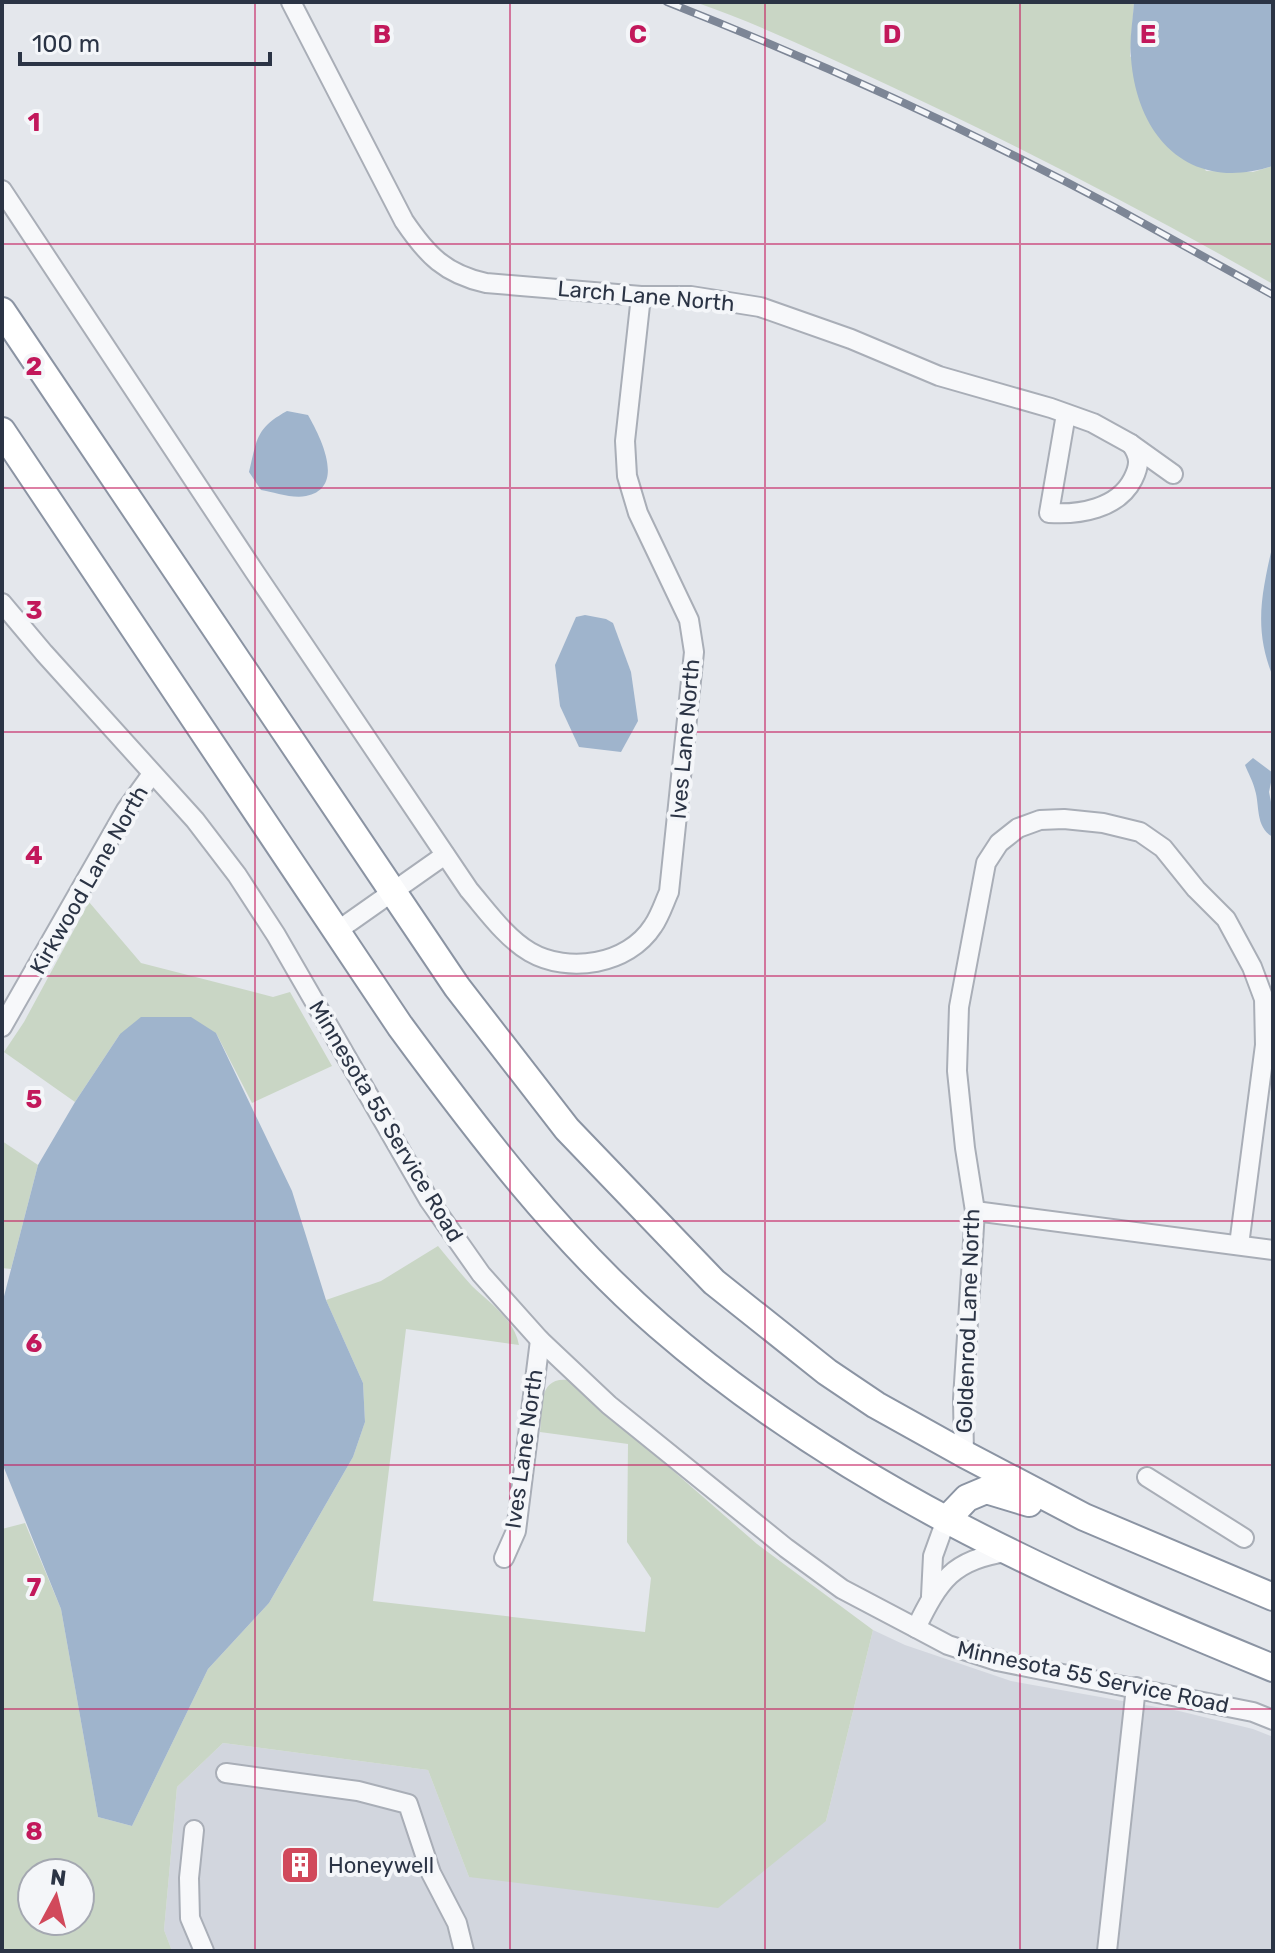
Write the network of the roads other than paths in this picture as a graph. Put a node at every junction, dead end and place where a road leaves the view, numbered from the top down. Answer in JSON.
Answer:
{"nodes":[{"id":1,"x":291,"y":2,"type":"edge"},
{"id":2,"x":2,"y":190,"type":"edge"},
{"id":3,"x":641,"y":296,"type":"junction"},
{"id":4,"x":2,"y":311,"type":"edge"},
{"id":5,"x":1066,"y":414,"type":"junction"},
{"id":6,"x":2,"y":431,"type":"edge"},
{"id":7,"x":1131,"y":444,"type":"junction"},
{"id":8,"x":1173,"y":474,"type":"dead end"},
{"id":9,"x":2,"y":603,"type":"edge"},
{"id":10,"x":152,"y":774,"type":"junction"},
{"id":11,"x":445,"y":855,"type":"junction"},
{"id":12,"x":393,"y":891,"type":"junction"},
{"id":13,"x":337,"y":931,"type":"junction"},
{"id":14,"x":2,"y":1027,"type":"edge"},
{"id":15,"x":975,"y":1211,"type":"junction"},
{"id":16,"x":1239,"y":1245,"type":"junction"},
{"id":17,"x":1273,"y":1250,"type":"edge"},
{"id":18,"x":540,"y":1340,"type":"junction"},
{"id":19,"x":964,"y":1454,"type":"junction"},
{"id":20,"x":1147,"y":1477,"type":"dead end"},
{"id":21,"x":946,"y":1520,"type":"junction"},
{"id":22,"x":1244,"y":1538,"type":"dead end"},
{"id":23,"x":1007,"y":1552,"type":"junction"},
{"id":24,"x":504,"y":1558,"type":"dead end"},
{"id":25,"x":1186,"y":1560,"type":"junction"},
{"id":26,"x":931,"y":1596,"type":"junction"},
{"id":27,"x":1273,"y":1597,"type":"edge"},
{"id":28,"x":916,"y":1628,"type":"junction"},
{"id":29,"x":1273,"y":1668,"type":"edge"},
{"id":30,"x":1136,"y":1687,"type":"junction"},
{"id":31,"x":1273,"y":1720,"type":"edge"},
{"id":32,"x":226,"y":1773,"type":"dead end"},
{"id":33,"x":194,"y":1830,"type":"dead end"},
{"id":34,"x":204,"y":1951,"type":"edge"},
{"id":35,"x":464,"y":1951,"type":"edge"},
{"id":36,"x":1107,"y":1951,"type":"edge"}],
"edges":[{"from":1,"to":3,"type":"street","name":"Larch Lane North"},
{"from":2,"to":11,"type":"street","name":"Ives Lane North"},
{"from":3,"to":5,"type":"street","name":"Larch Lane North"},
{"from":3,"to":11,"type":"street","name":"Ives Lane North"},
{"from":4,"to":12,"type":"highway"},
{"from":5,"to":7,"type":"street","name":"Larch Lane North"},
{"from":5,"to":7,"type":"street"},
{"from":6,"to":13,"type":"highway"},
{"from":7,"to":8,"type":"street","name":"Larch Lane North"},
{"from":9,"to":10,"type":"street","name":"Minnesota 55 Service Road"},
{"from":10,"to":14,"type":"street","name":"Kirkwood Lane North"},
{"from":10,"to":18,"type":"street","name":"Minnesota 55 Service Road"},
{"from":11,"to":12,"type":"street"},
{"from":12,"to":13,"type":"street"},
{"from":12,"to":19,"type":"highway"},
{"from":13,"to":21,"type":"highway"},
{"from":15,"to":16,"type":"street"},
{"from":15,"to":16,"type":"street","name":"Goldenrod Lane North"},
{"from":15,"to":19,"type":"street","name":"Goldenrod Lane North"},
{"from":16,"to":17,"type":"street"},
{"from":18,"to":24,"type":"street","name":"Ives Lane North"},
{"from":18,"to":28,"type":"street","name":"Minnesota 55 Service Road"},
{"from":19,"to":25,"type":"highway"},
{"from":20,"to":22,"type":"street"},
{"from":21,"to":23,"type":"highway"},
{"from":21,"to":25,"type":"highway"},
{"from":21,"to":26,"type":"street"},
{"from":23,"to":26,"type":"street"},
{"from":23,"to":29,"type":"highway"},
{"from":25,"to":27,"type":"highway"},
{"from":26,"to":28,"type":"street"},
{"from":28,"to":30,"type":"street","name":"Minnesota 55 Service Road"},
{"from":30,"to":31,"type":"street","name":"Minnesota 55 Service Road"},
{"from":30,"to":36,"type":"street"},
{"from":32,"to":35,"type":"street"},
{"from":33,"to":34,"type":"street"}]}
